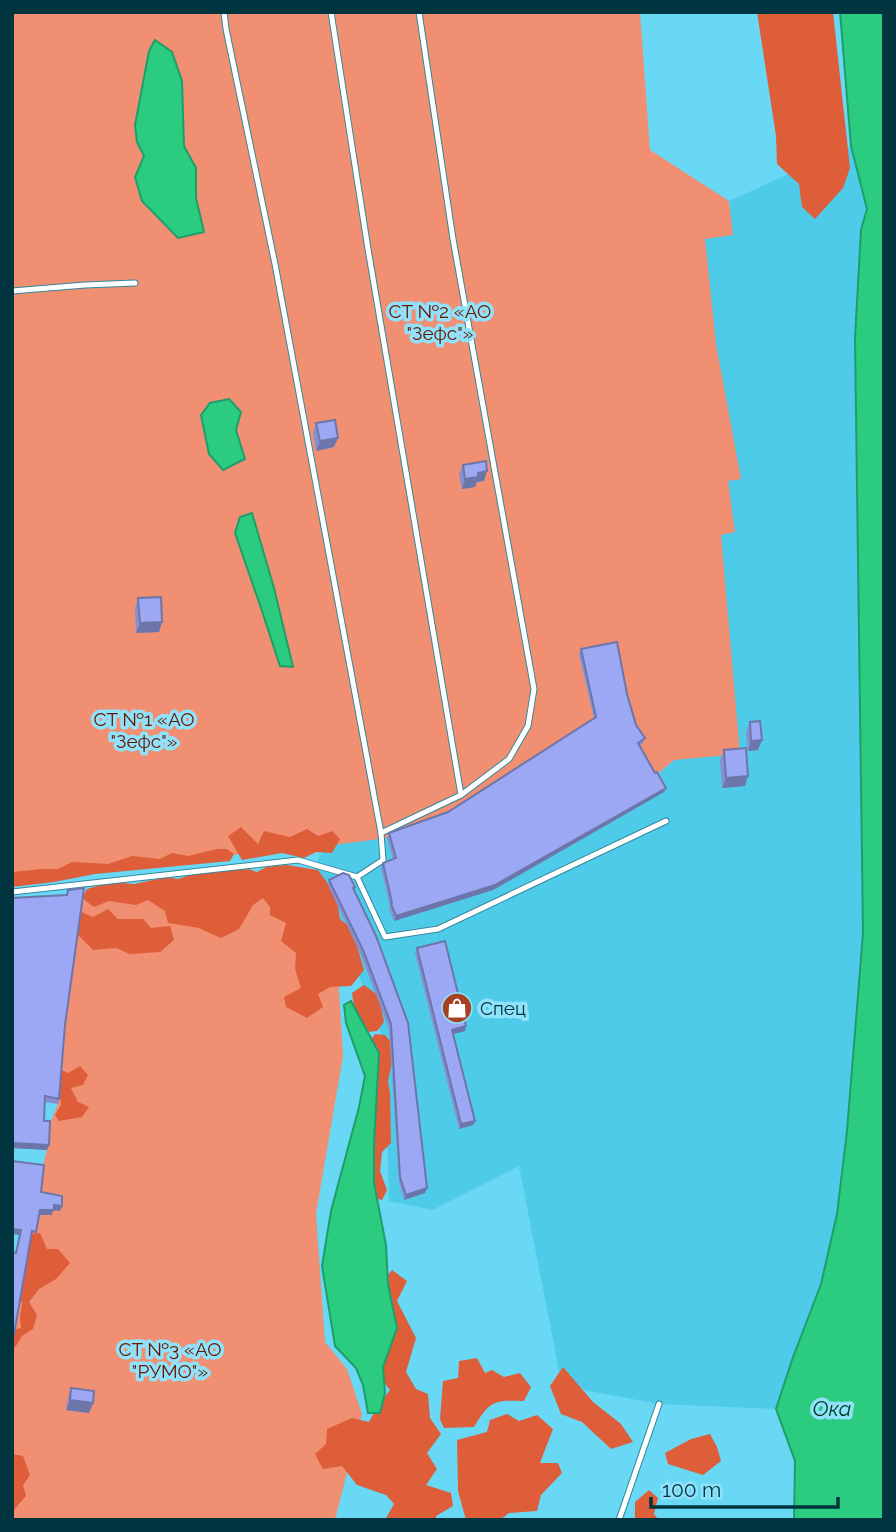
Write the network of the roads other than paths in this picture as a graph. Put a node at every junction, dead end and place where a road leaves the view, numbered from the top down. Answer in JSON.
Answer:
{"nodes":[{"id":1,"x":224,"y":12,"type":"edge"},
{"id":2,"x":331,"y":12,"type":"edge"},
{"id":3,"x":419,"y":12,"type":"edge"},
{"id":4,"x":135,"y":283,"type":"dead end"},
{"id":5,"x":12,"y":291,"type":"edge"},
{"id":6,"x":461,"y":795,"type":"junction"},
{"id":7,"x":666,"y":821,"type":"dead end"},
{"id":8,"x":381,"y":833,"type":"junction"},
{"id":9,"x":357,"y":877,"type":"junction"},
{"id":10,"x":12,"y":892,"type":"edge"},
{"id":11,"x":659,"y":1404,"type":"dead end"},
{"id":12,"x":619,"y":1520,"type":"edge"}],
"edges":[{"from":1,"to":8,"type":"lane"},
{"from":2,"to":6,"type":"lane"},
{"from":3,"to":6,"type":"lane"},
{"from":4,"to":5,"type":"lane"},
{"from":6,"to":8,"type":"lane"},
{"from":7,"to":9,"type":"lane"},
{"from":8,"to":9,"type":"lane"},
{"from":9,"to":10,"type":"lane"},
{"from":11,"to":12,"type":"lane"}]}
